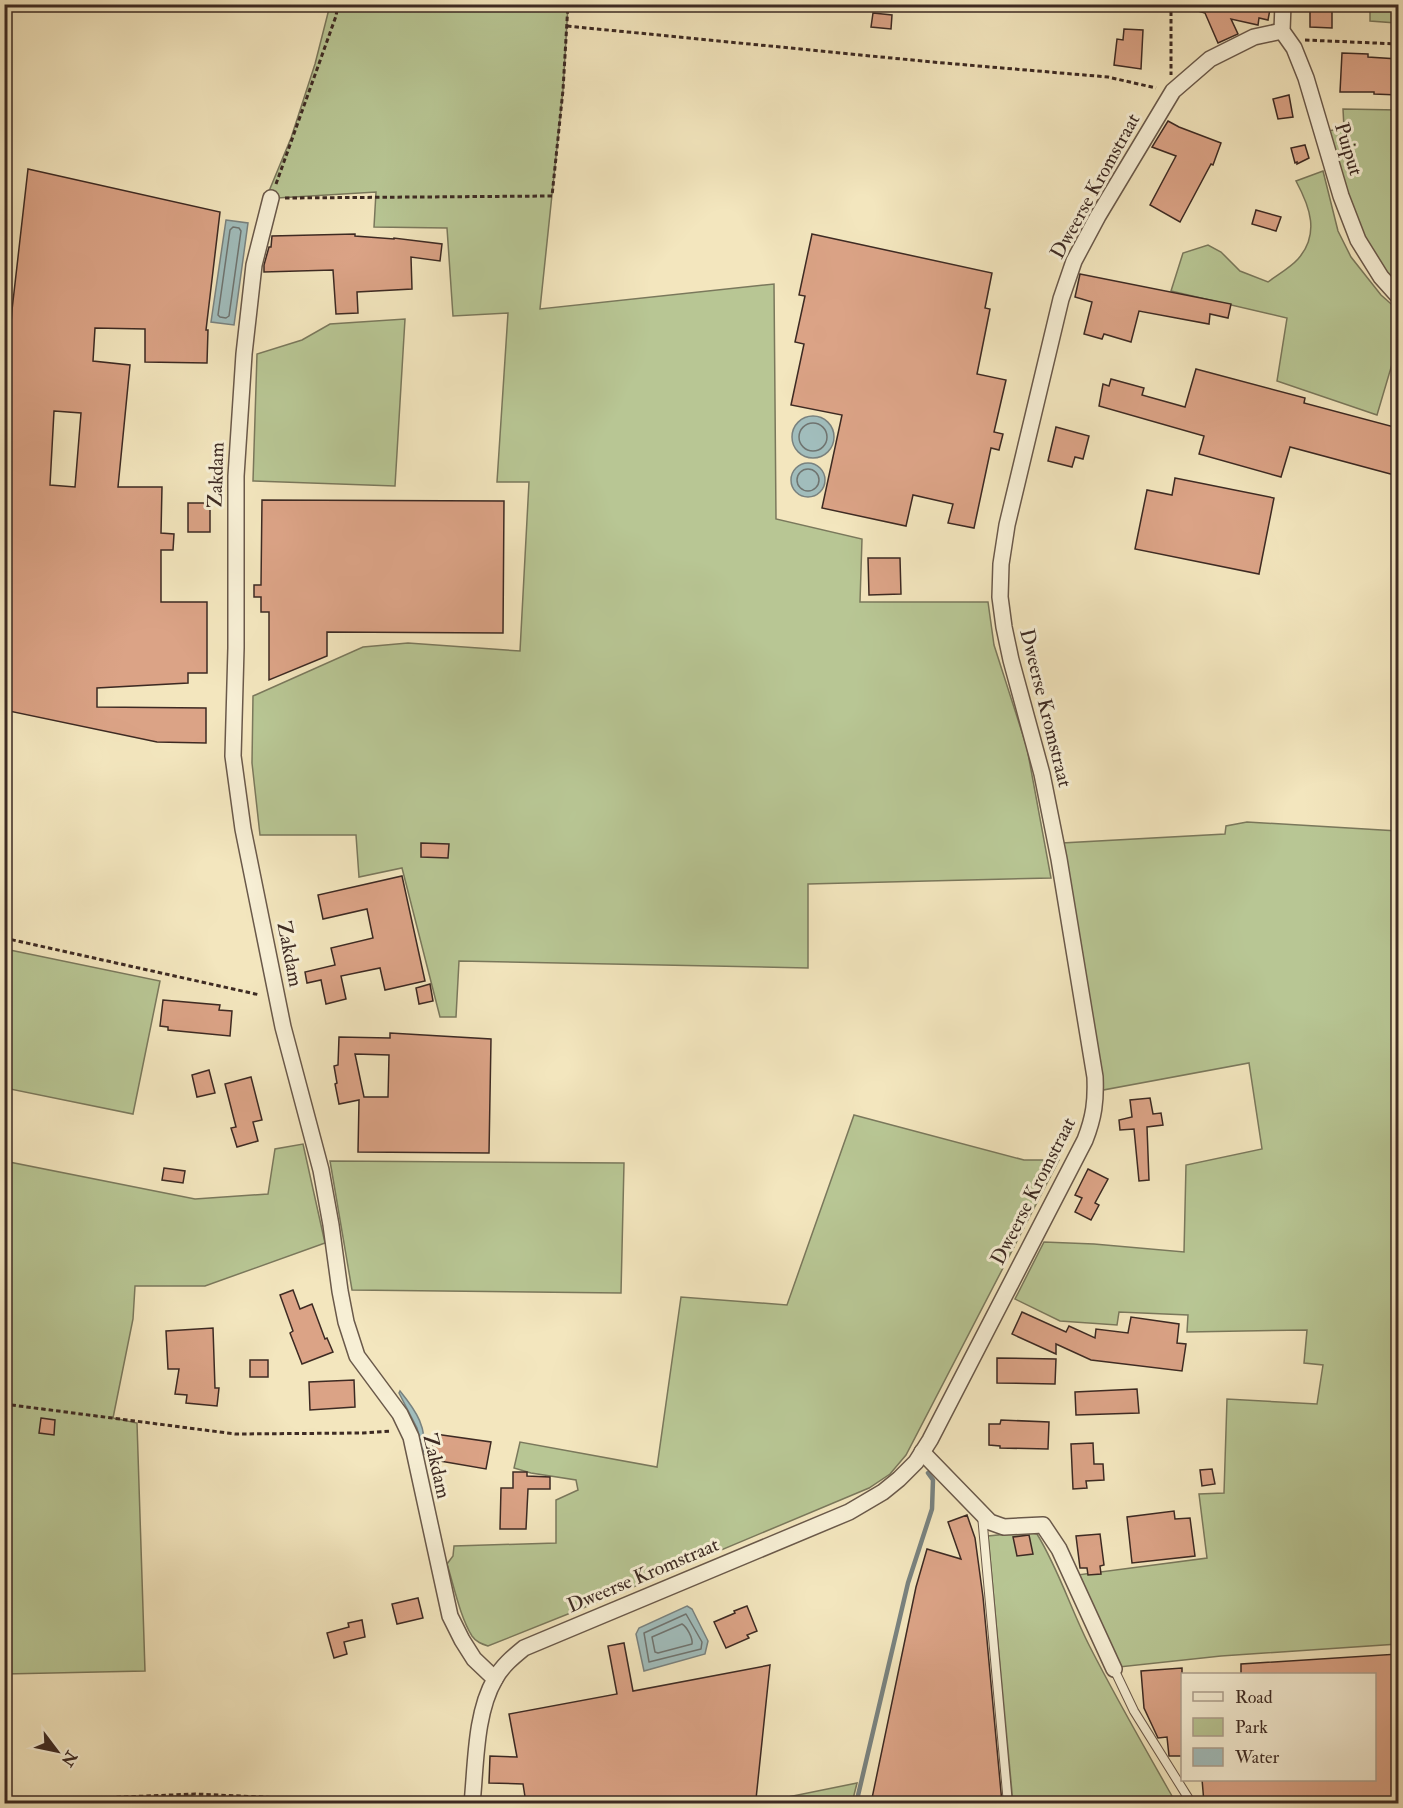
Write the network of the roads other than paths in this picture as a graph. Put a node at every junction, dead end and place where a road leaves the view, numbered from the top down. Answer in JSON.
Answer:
{"nodes":[{"id":1,"x":1283,"y":4,"type":"edge"},
{"id":2,"x":1285,"y":35,"type":"junction"},
{"id":3,"x":271,"y":198,"type":"road end"},
{"id":4,"x":1398,"y":296,"type":"edge"},
{"id":5,"x":922,"y":1452,"type":"junction"},
{"id":6,"x":982,"y":1514,"type":"junction"},
{"id":7,"x":1114,"y":1669,"type":"joint"},
{"id":8,"x":495,"y":1679,"type":"junction"},
{"id":9,"x":472,"y":1803,"type":"edge"},
{"id":10,"x":1008,"y":1803,"type":"edge"},
{"id":11,"x":1192,"y":1803,"type":"edge"}],
"edges":[{"from":1,"to":2,"type":"street","name":"Puiput"},
{"from":2,"to":4,"type":"street","name":"Puiput"},
{"from":2,"to":5,"type":"street","name":"Dweerse Kromstraat"},
{"from":3,"to":8,"type":"street","name":"Zakdam"},
{"from":5,"to":6,"type":"street"},
{"from":5,"to":8,"type":"street","name":"Dweerse Kromstraat"},
{"from":6,"to":7,"type":"street"},
{"from":6,"to":10,"type":"lane"},
{"from":7,"to":11,"type":"lane"},
{"from":8,"to":9,"type":"street","name":"Dweerse Kromstraat"}]}
